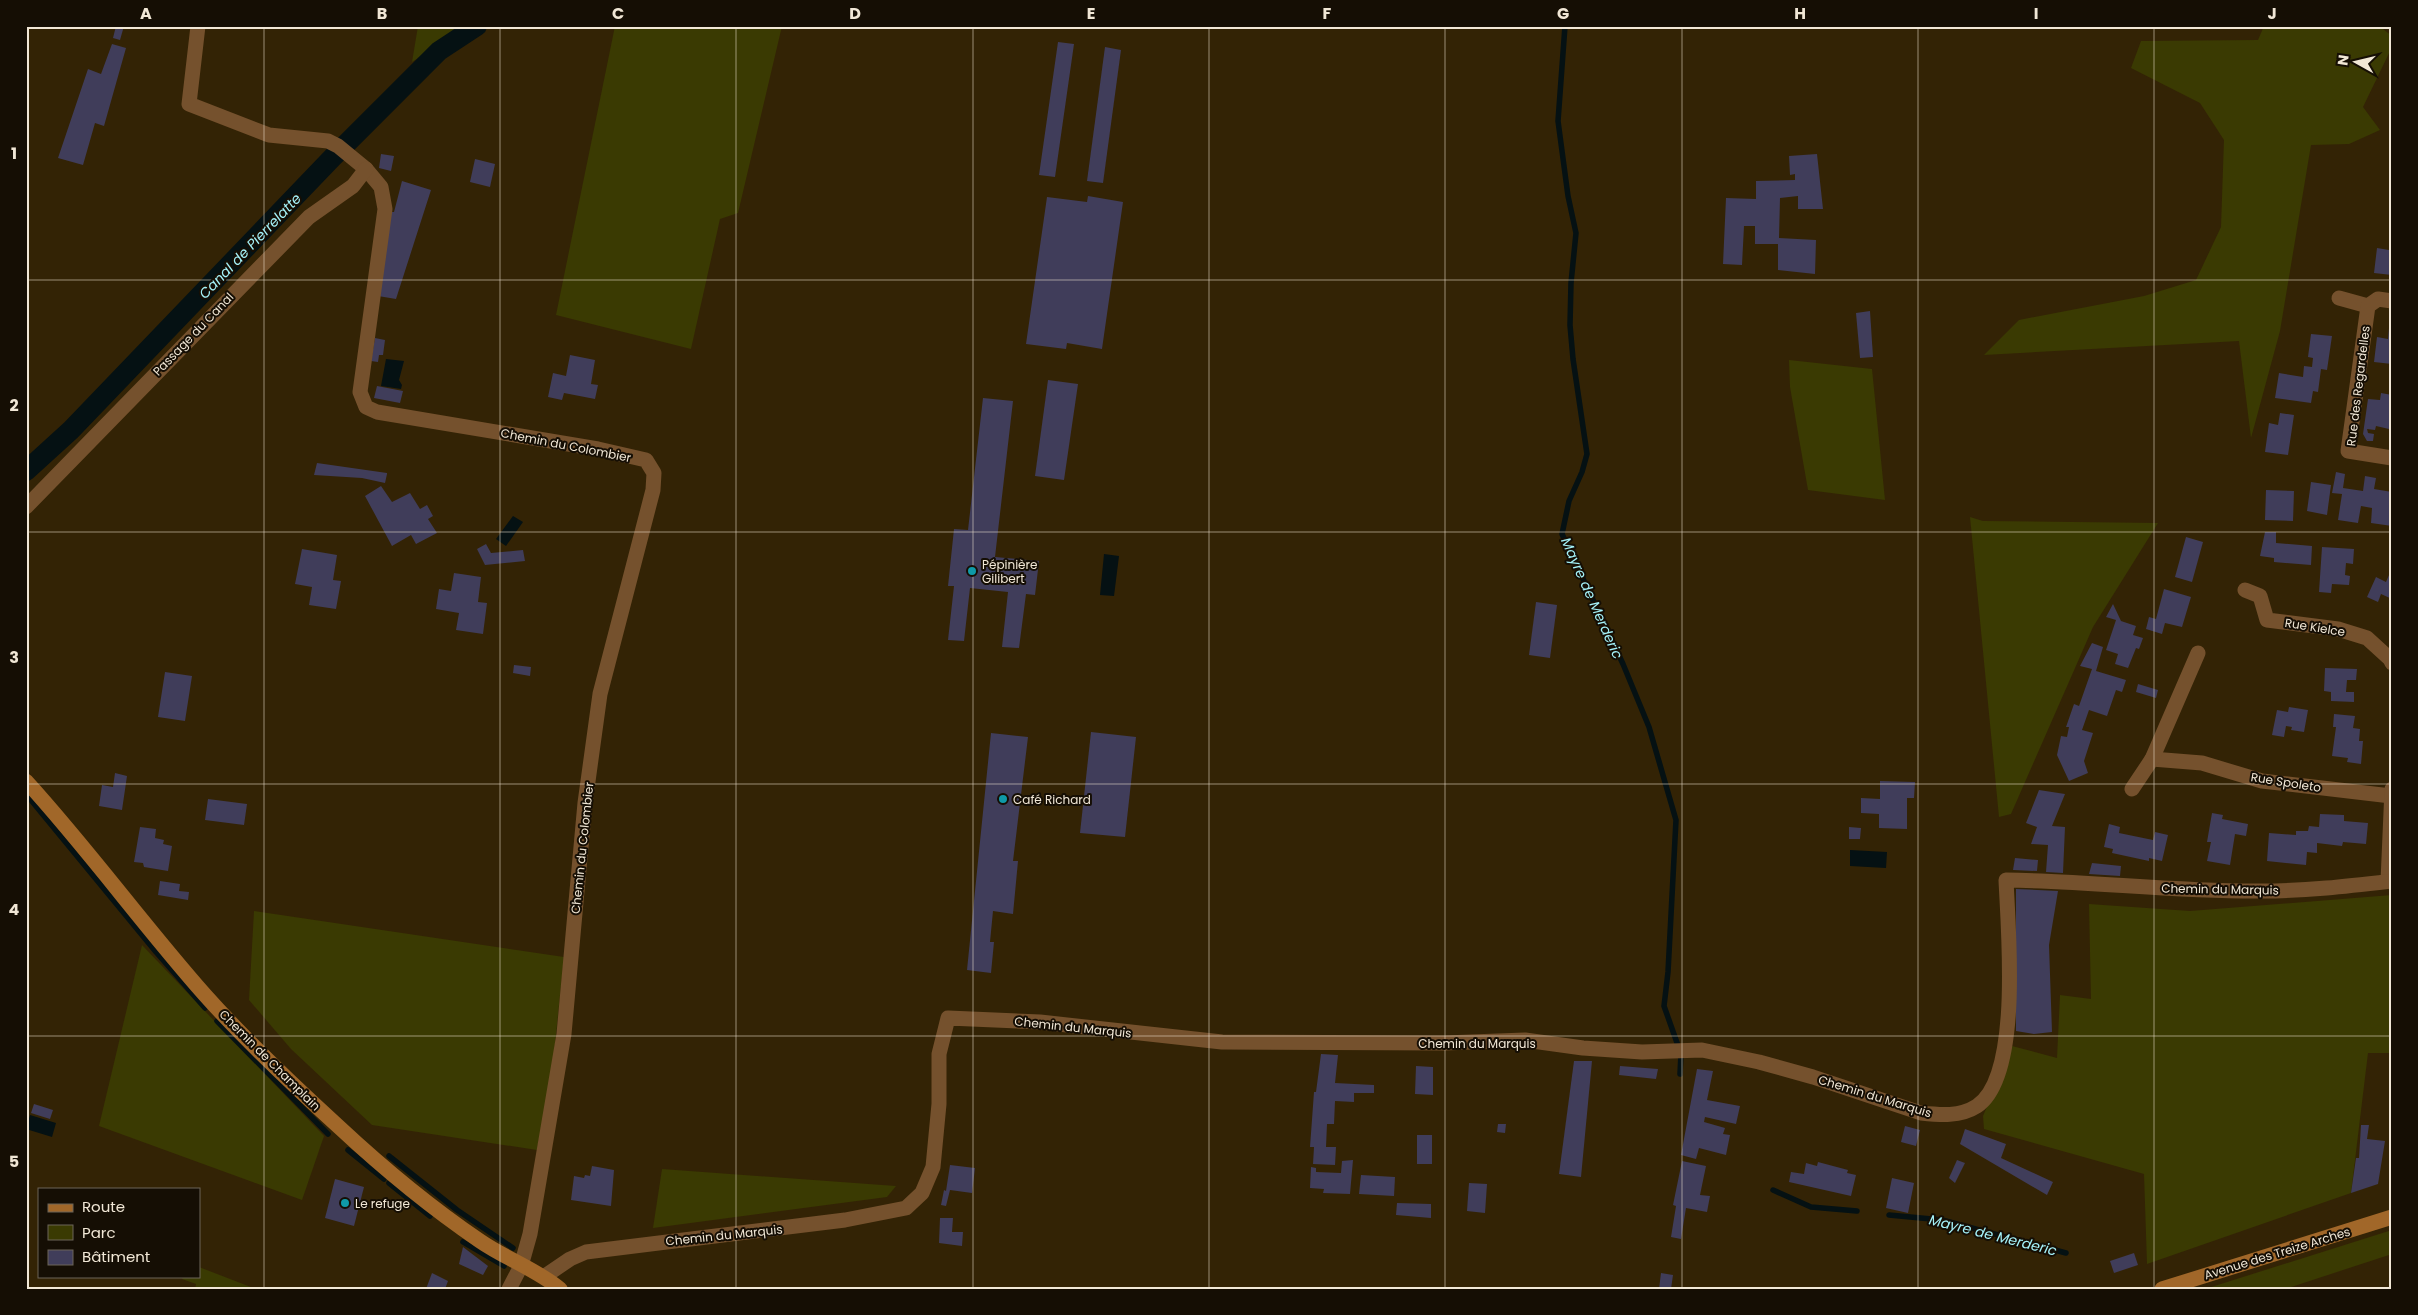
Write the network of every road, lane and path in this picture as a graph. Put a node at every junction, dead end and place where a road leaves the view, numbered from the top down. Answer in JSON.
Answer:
{"nodes":[{"id":1,"x":198,"y":26,"type":"edge"},
{"id":2,"x":366,"y":169,"type":"junction"},
{"id":3,"x":2338,"y":298,"type":"dead end"},
{"id":4,"x":2392,"y":302,"type":"edge"},
{"id":5,"x":2368,"y":306,"type":"junction"},
{"id":6,"x":2392,"y":458,"type":"edge"},
{"id":7,"x":26,"y":507,"type":"edge"},
{"id":8,"x":2245,"y":590,"type":"dead end"},
{"id":9,"x":2198,"y":653,"type":"dead end"},
{"id":10,"x":2392,"y":663,"type":"edge"},
{"id":11,"x":2152,"y":759,"type":"junction"},
{"id":12,"x":26,"y":781,"type":"edge"},
{"id":13,"x":2132,"y":789,"type":"dead end"},
{"id":14,"x":2392,"y":789,"type":"edge"},
{"id":15,"x":2391,"y":796,"type":"edge"},
{"id":16,"x":2390,"y":881,"type":"edge"},
{"id":17,"x":2392,"y":1217,"type":"edge"},
{"id":18,"x":521,"y":1266,"type":"junction"},
{"id":19,"x":545,"y":1276,"type":"junction"},
{"id":20,"x":509,"y":1289,"type":"edge"},
{"id":21,"x":560,"y":1289,"type":"edge"},
{"id":22,"x":2162,"y":1289,"type":"edge"}],
"edges":[{"from":1,"to":2,"type":"street","name":"Chemin du Colombier"},
{"from":2,"to":7,"type":"street","name":"Passage du Canal"},
{"from":2,"to":18,"type":"street","name":"Chemin du Colombier"},
{"from":3,"to":5,"type":"street"},
{"from":4,"to":5,"type":"street"},
{"from":5,"to":6,"type":"street","name":"Rue des Regardelles"},
{"from":8,"to":10,"type":"street","name":"Rue Kielce"},
{"from":9,"to":11,"type":"street"},
{"from":11,"to":13,"type":"street"},
{"from":11,"to":15,"type":"street","name":"Rue Spoleto"},
{"from":12,"to":18,"type":"street","name":"Chemin de Champlain"},
{"from":14,"to":15,"type":"street"},
{"from":15,"to":16,"type":"street"},
{"from":16,"to":19,"type":"street","name":"Chemin du Marquis"},
{"from":17,"to":22,"type":"street","name":"Avenue des Treize Arches"},
{"from":18,"to":19,"type":"street","name":"Chemin de Champlain"},
{"from":18,"to":20,"type":"street"},
{"from":19,"to":21,"type":"street","name":"Chemin de Champlain"}]}
